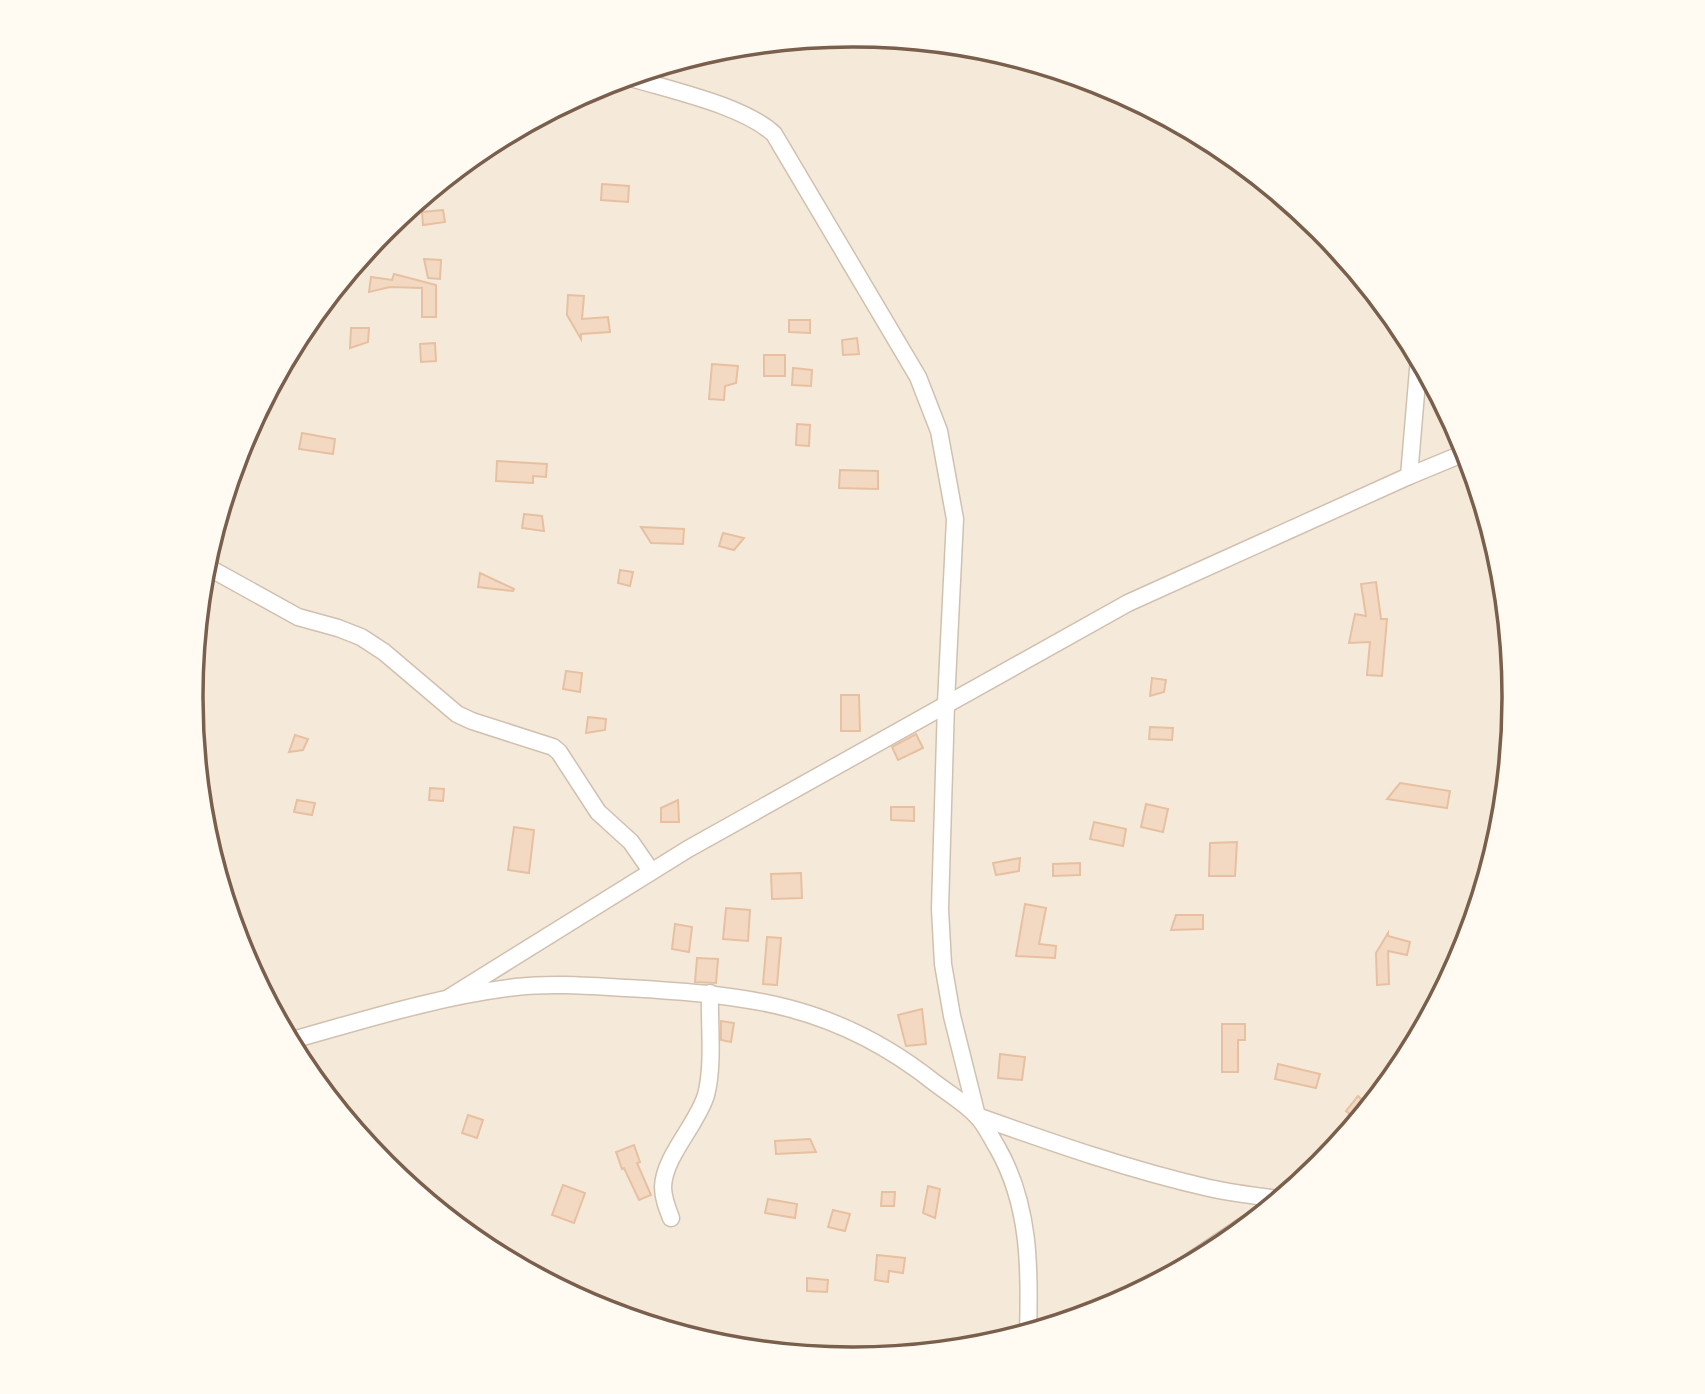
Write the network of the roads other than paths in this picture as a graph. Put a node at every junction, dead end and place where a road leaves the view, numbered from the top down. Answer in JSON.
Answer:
{"nodes":[{"id":1,"x":644,"y":82,"type":"edge"},
{"id":2,"x":1417,"y":377,"type":"edge"},
{"id":3,"x":1456,"y":456,"type":"edge"},
{"id":4,"x":1409,"y":475,"type":"junction"},
{"id":5,"x":215,"y":571,"type":"edge"},
{"id":6,"x":946,"y":703,"type":"junction"},
{"id":7,"x":651,"y":871,"type":"junction"},
{"id":8,"x":710,"y":993,"type":"junction"},
{"id":9,"x":450,"y":997,"type":"junction"},
{"id":10,"x":300,"y":1038,"type":"edge"},
{"id":11,"x":977,"y":1116,"type":"junction"},
{"id":12,"x":1267,"y":1197,"type":"edge"},
{"id":13,"x":671,"y":1218,"type":"dead end"},
{"id":14,"x":1028,"y":1323,"type":"edge"}],
"edges":[{"from":1,"to":6,"type":"street"},
{"from":2,"to":4,"type":"street"},
{"from":3,"to":4,"type":"street"},
{"from":4,"to":6,"type":"street"},
{"from":5,"to":7,"type":"street"},
{"from":6,"to":7,"type":"street"},
{"from":6,"to":11,"type":"street"},
{"from":7,"to":9,"type":"street"},
{"from":8,"to":9,"type":"street"},
{"from":8,"to":11,"type":"street"},
{"from":8,"to":13,"type":"street"},
{"from":9,"to":10,"type":"street"},
{"from":11,"to":12,"type":"street"},
{"from":11,"to":14,"type":"street"}]}
